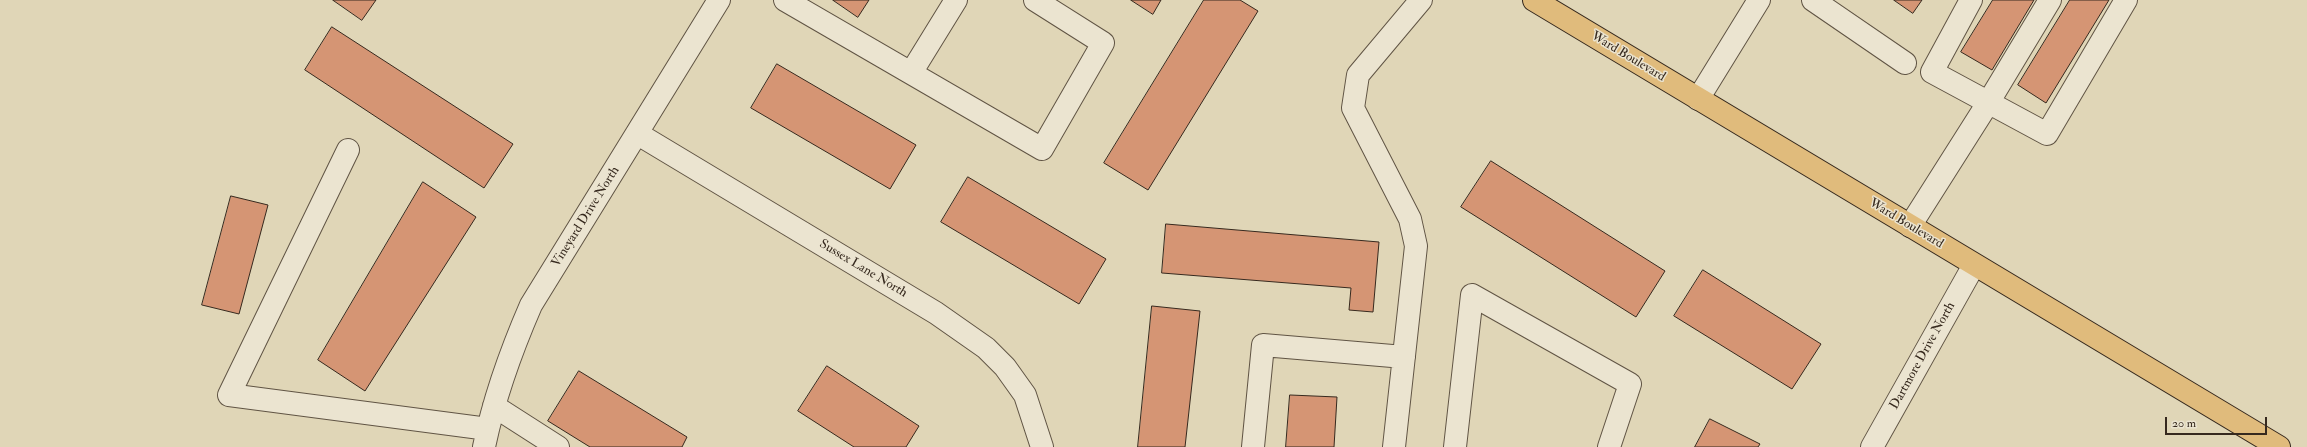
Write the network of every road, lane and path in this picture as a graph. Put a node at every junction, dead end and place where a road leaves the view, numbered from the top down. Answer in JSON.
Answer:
{"nodes":[{"id":1,"x":719,"y":0,"type":"edge"},
{"id":2,"x":785,"y":0,"type":"edge"},
{"id":3,"x":956,"y":0,"type":"edge"},
{"id":4,"x":1035,"y":0,"type":"edge"},
{"id":5,"x":1420,"y":0,"type":"edge"},
{"id":6,"x":1534,"y":0,"type":"edge"},
{"id":7,"x":1759,"y":0,"type":"edge"},
{"id":8,"x":1813,"y":0,"type":"edge"},
{"id":9,"x":1972,"y":0,"type":"edge"},
{"id":10,"x":2050,"y":0,"type":"edge"},
{"id":11,"x":2126,"y":0,"type":"edge"},
{"id":12,"x":1905,"y":63,"type":"dead end"},
{"id":13,"x":911,"y":73,"type":"junction"},
{"id":14,"x":1698,"y":99,"type":"junction"},
{"id":15,"x":1988,"y":103,"type":"junction"},
{"id":16,"x":638,"y":134,"type":"junction"},
{"id":17,"x":348,"y":150,"type":"dead end"},
{"id":18,"x":1910,"y":226,"type":"junction"},
{"id":19,"x":1974,"y":265,"type":"junction"},
{"id":20,"x":1404,"y":357,"type":"junction"},
{"id":21,"x":494,"y":406,"type":"junction"},
{"id":22,"x":486,"y":438,"type":"edge"},
{"id":23,"x":558,"y":447,"type":"edge"},
{"id":24,"x":1042,"y":447,"type":"edge"},
{"id":25,"x":1253,"y":447,"type":"edge"},
{"id":26,"x":1394,"y":447,"type":"edge"},
{"id":27,"x":1455,"y":447,"type":"edge"},
{"id":28,"x":1609,"y":447,"type":"edge"},
{"id":29,"x":1872,"y":447,"type":"edge"},
{"id":30,"x":2279,"y":447,"type":"edge"}],
"edges":[{"from":1,"to":16,"type":"street","name":"Vineyard Drive North"},
{"from":2,"to":13,"type":"street"},
{"from":3,"to":13,"type":"street"},
{"from":4,"to":13,"type":"street"},
{"from":5,"to":20,"type":"street"},
{"from":6,"to":14,"type":"main road","name":"Ward Boulevard"},
{"from":7,"to":14,"type":"street"},
{"from":8,"to":12,"type":"street"},
{"from":9,"to":15,"type":"street"},
{"from":10,"to":15,"type":"street"},
{"from":11,"to":15,"type":"street"},
{"from":14,"to":18,"type":"main road","name":"Ward Boulevard"},
{"from":15,"to":18,"type":"street"},
{"from":16,"to":21,"type":"street","name":"Vineyard Drive North"},
{"from":16,"to":24,"type":"street","name":"Sussex Lane North"},
{"from":17,"to":22,"type":"street"},
{"from":18,"to":19,"type":"main road","name":"Ward Boulevard"},
{"from":19,"to":29,"type":"street","name":"Dartmore Drive North"},
{"from":19,"to":30,"type":"main road","name":"Ward Boulevard"},
{"from":20,"to":25,"type":"street"},
{"from":20,"to":26,"type":"street"},
{"from":21,"to":22,"type":"street","name":"Vineyard Drive North"},
{"from":21,"to":23,"type":"street"},
{"from":27,"to":28,"type":"street"}]}
